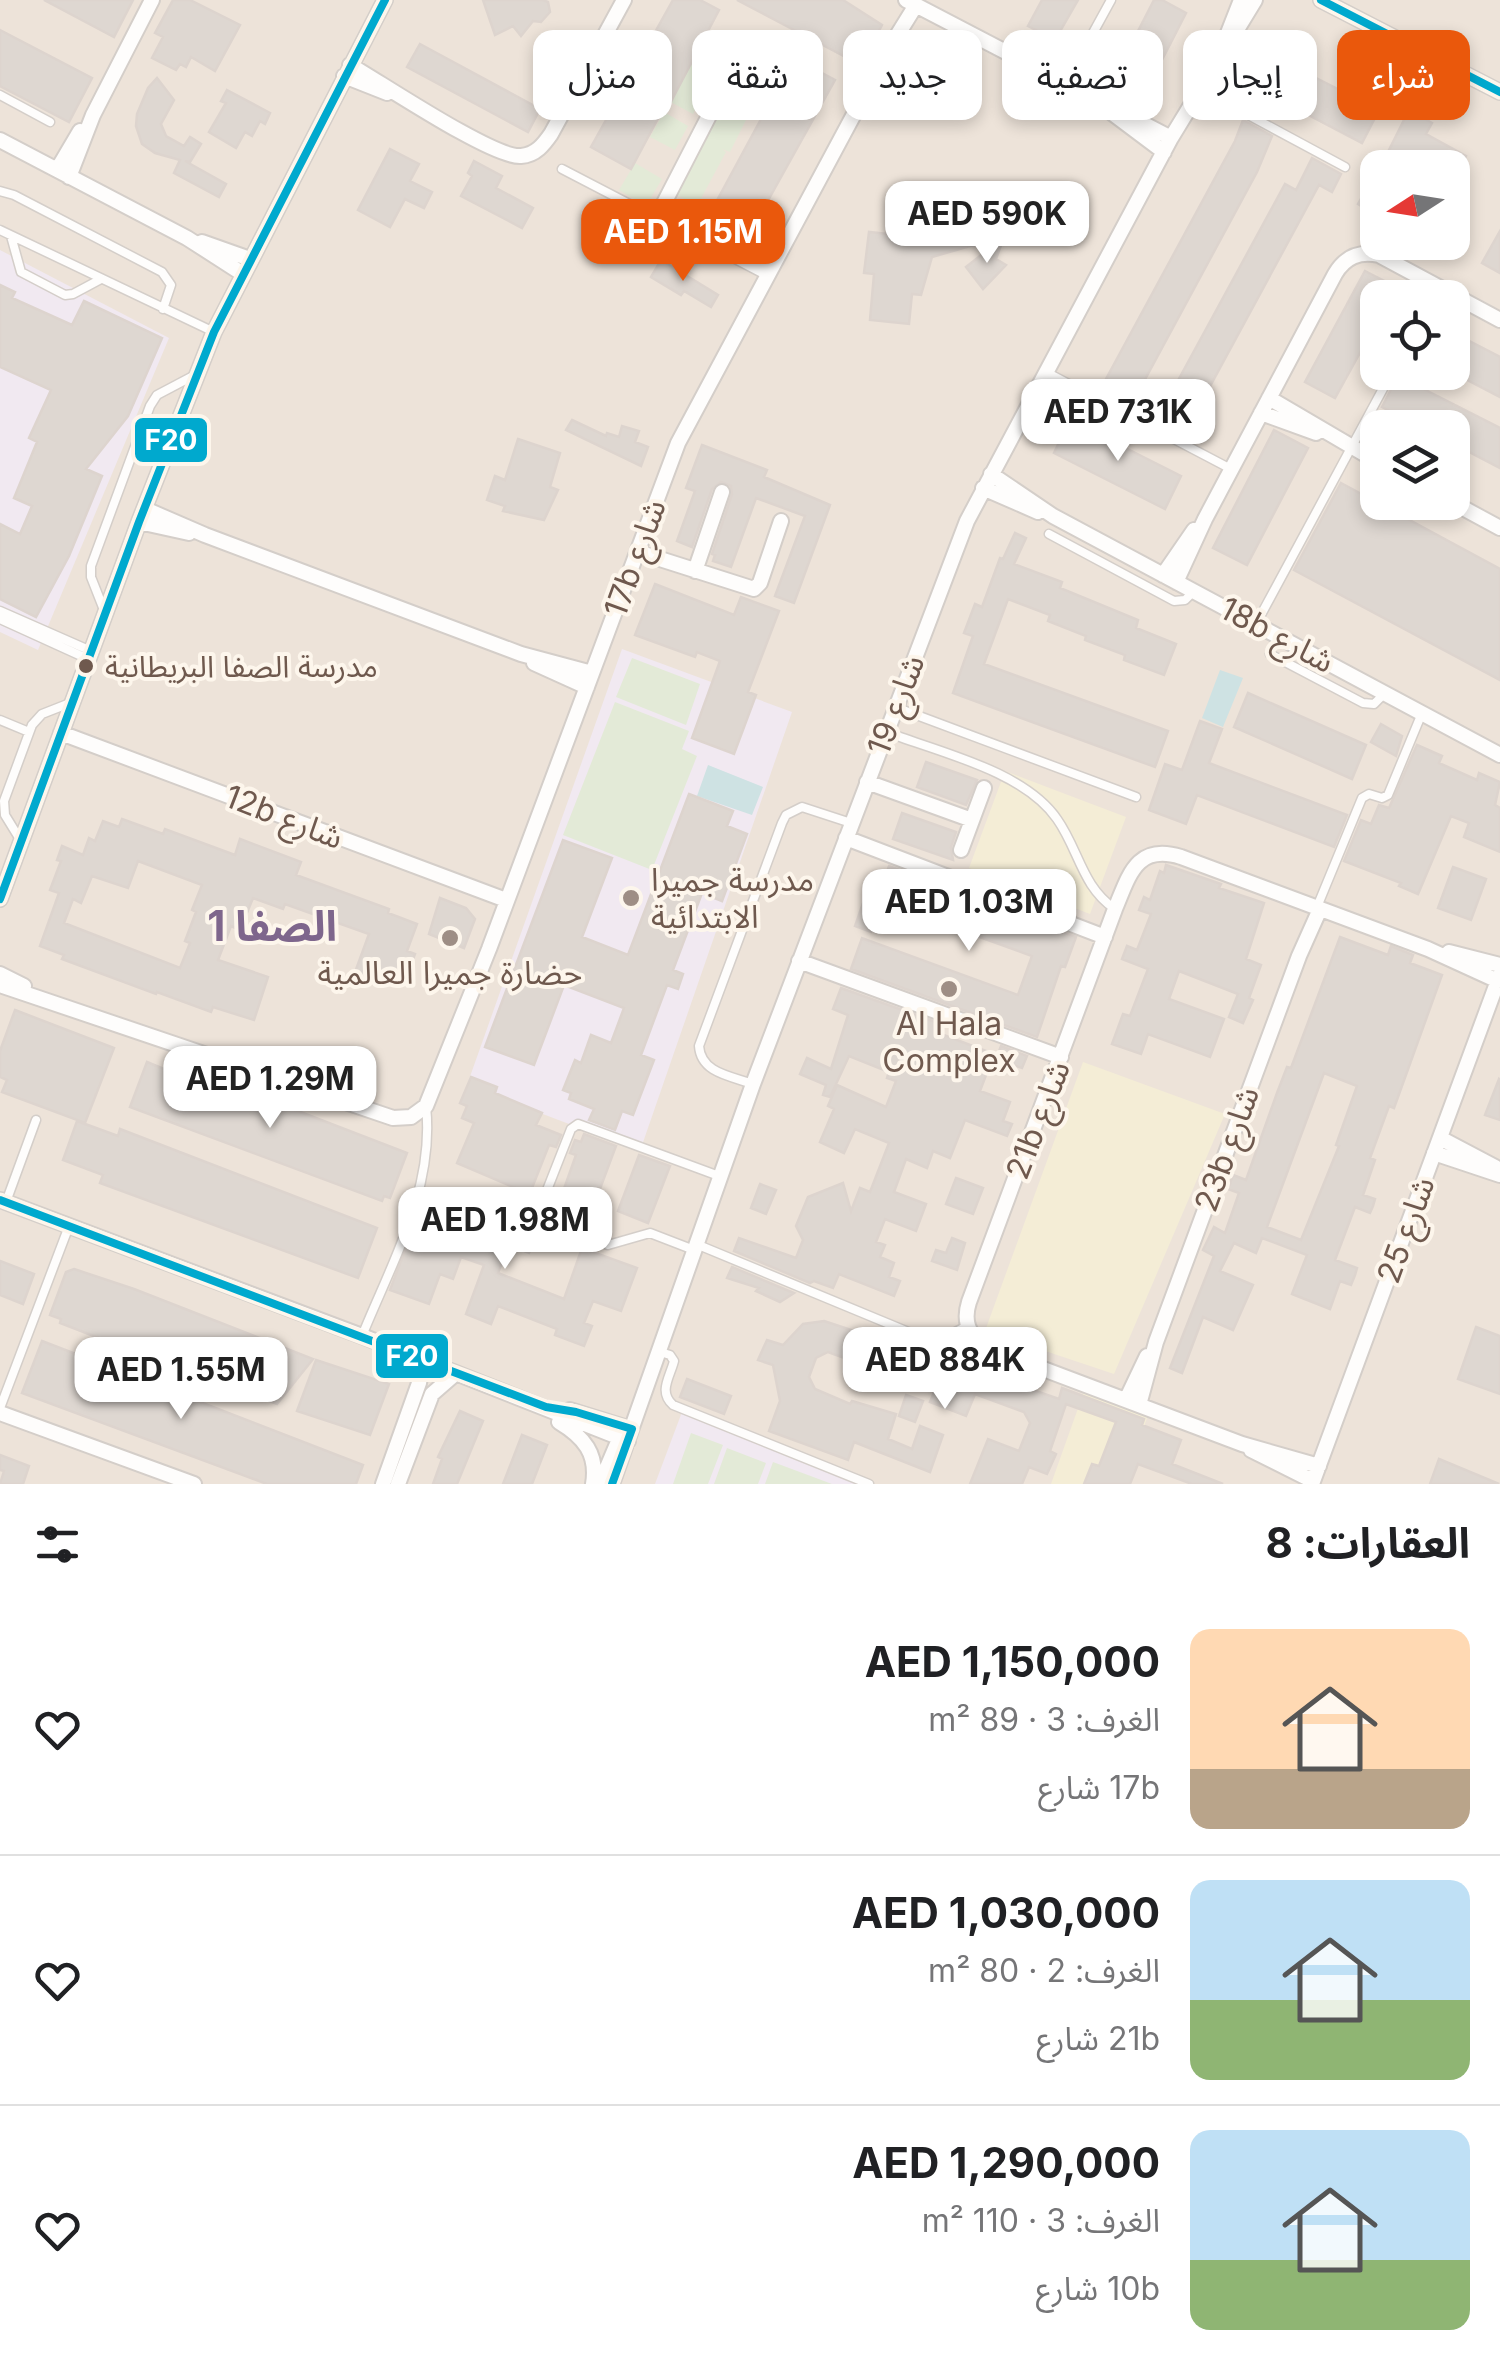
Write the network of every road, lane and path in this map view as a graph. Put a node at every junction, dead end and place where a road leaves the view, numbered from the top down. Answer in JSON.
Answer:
{"nodes":[{"id":1,"x":152,"y":0,"type":"edge"},
{"id":2,"x":386,"y":0,"type":"edge"},
{"id":3,"x":624,"y":0,"type":"edge"},
{"id":4,"x":1112,"y":0,"type":"edge"},
{"id":5,"x":1241,"y":0,"type":"edge"},
{"id":6,"x":1254,"y":0,"type":"edge"},
{"id":7,"x":1321,"y":0,"type":"edge"},
{"id":8,"x":914,"y":2,"type":"edge"},
{"id":9,"x":1095,"y":30,"type":"edge"},
{"id":10,"x":1230,"y":30,"type":"edge"},
{"id":11,"x":1236,"y":30,"type":"edge"},
{"id":12,"x":1002,"y":50,"type":"edge"},
{"id":13,"x":347,"y":70,"type":"junction"},
{"id":14,"x":1500,"y":92,"type":"edge"},
{"id":15,"x":0,"y":95,"type":"edge"},
{"id":16,"x":1183,"y":118,"type":"edge"},
{"id":17,"x":707,"y":120,"type":"edge"},
{"id":18,"x":1127,"y":120,"type":"edge"},
{"id":19,"x":1258,"y":120,"type":"edge"},
{"id":20,"x":50,"y":122,"type":"dead end"},
{"id":21,"x":0,"y":140,"type":"edge"},
{"id":22,"x":1167,"y":145,"type":"junction"},
{"id":23,"x":1345,"y":167,"type":"dead end"},
{"id":24,"x":562,"y":168,"type":"dead end"},
{"id":25,"x":63,"y":173,"type":"junction"},
{"id":26,"x":0,"y":191,"type":"edge"},
{"id":27,"x":0,"y":230,"type":"edge"},
{"id":28,"x":11,"y":236,"type":"junction"},
{"id":29,"x":187,"y":238,"type":"junction"},
{"id":30,"x":250,"y":260,"type":"junction"},
{"id":31,"x":768,"y":271,"type":"junction"},
{"id":32,"x":243,"y":274,"type":"junction"},
{"id":33,"x":101,"y":279,"type":"junction"},
{"id":34,"x":1417,"y":280,"type":"edge"},
{"id":35,"x":1470,"y":307,"type":"edge"},
{"id":36,"x":163,"y":309,"type":"junction"},
{"id":37,"x":1500,"y":320,"type":"edge"},
{"id":38,"x":214,"y":332,"type":"junction"},
{"id":39,"x":200,"y":369,"type":"junction"},
{"id":40,"x":1046,"y":372,"type":"junction"},
{"id":41,"x":1382,"y":390,"type":"edge"},
{"id":42,"x":1269,"y":398,"type":"junction"},
{"id":43,"x":1261,"y":413,"type":"junction"},
{"id":44,"x":1331,"y":436,"type":"junction"},
{"id":45,"x":1351,"y":448,"type":"junction"},
{"id":46,"x":1360,"y":453,"type":"edge"},
{"id":47,"x":1231,"y":469,"type":"junction"},
{"id":48,"x":987,"y":481,"type":"junction"},
{"id":49,"x":722,"y":492,"type":"dead end"},
{"id":50,"x":1470,"y":512,"type":"edge"},
{"id":51,"x":142,"y":516,"type":"junction"},
{"id":52,"x":781,"y":521,"type":"dead end"},
{"id":53,"x":1500,"y":528,"type":"edge"},
{"id":54,"x":1049,"y":534,"type":"dead end"},
{"id":55,"x":638,"y":552,"type":"junction"},
{"id":56,"x":695,"y":571,"type":"junction"},
{"id":57,"x":1170,"y":578,"type":"junction"},
{"id":58,"x":1194,"y":591,"type":"junction"},
{"id":59,"x":0,"y":611,"type":"edge"},
{"id":60,"x":105,"y":614,"type":"junction"},
{"id":61,"x":0,"y":619,"type":"edge"},
{"id":62,"x":1256,"y":624,"type":"junction"},
{"id":63,"x":1270,"y":654,"type":"dead end"},
{"id":64,"x":90,"y":655,"type":"junction"},
{"id":65,"x":589,"y":680,"type":"junction"},
{"id":66,"x":1385,"y":693,"type":"junction"},
{"id":67,"x":73,"y":700,"type":"junction"},
{"id":68,"x":895,"y":707,"type":"junction"},
{"id":69,"x":1422,"y":713,"type":"junction"},
{"id":70,"x":0,"y":720,"type":"edge"},
{"id":71,"x":29,"y":732,"type":"junction"},
{"id":72,"x":886,"y":732,"type":"junction"},
{"id":73,"x":61,"y":733,"type":"junction"},
{"id":74,"x":1500,"y":755,"type":"edge"},
{"id":75,"x":867,"y":782,"type":"junction"},
{"id":76,"x":984,"y":788,"type":"dead end"},
{"id":77,"x":1136,"y":797,"type":"dead end"},
{"id":78,"x":972,"y":820,"type":"junction"},
{"id":79,"x":848,"y":830,"type":"junction"},
{"id":80,"x":21,"y":840,"type":"junction"},
{"id":81,"x":961,"y":850,"type":"dead end"},
{"id":82,"x":1,"y":891,"type":"edge"},
{"id":83,"x":506,"y":900,"type":"junction"},
{"id":84,"x":1314,"y":906,"type":"junction"},
{"id":85,"x":1116,"y":909,"type":"junction"},
{"id":86,"x":1105,"y":937,"type":"junction"},
{"id":87,"x":799,"y":962,"type":"junction"},
{"id":88,"x":0,"y":974,"type":"edge"},
{"id":89,"x":1499,"y":974,"type":"edge"},
{"id":90,"x":0,"y":985,"type":"edge"},
{"id":91,"x":37,"y":995,"type":"junction"},
{"id":92,"x":1061,"y":1057,"type":"junction"},
{"id":93,"x":752,"y":1084,"type":"junction"},
{"id":94,"x":430,"y":1099,"type":"junction"},
{"id":95,"x":36,"y":1120,"type":"dead end"},
{"id":96,"x":1440,"y":1138,"type":"junction"},
{"id":97,"x":1434,"y":1153,"type":"junction"},
{"id":98,"x":1500,"y":1173,"type":"edge"},
{"id":99,"x":719,"y":1176,"type":"junction"},
{"id":100,"x":3,"y":1202,"type":"edge"},
{"id":101,"x":69,"y":1226,"type":"junction"},
{"id":102,"x":695,"y":1247,"type":"junction"},
{"id":103,"x":967,"y":1326,"type":"junction"},
{"id":104,"x":362,"y":1336,"type":"junction"},
{"id":105,"x":657,"y":1351,"type":"junction"},
{"id":106,"x":423,"y":1360,"type":"junction"},
{"id":107,"x":455,"y":1374,"type":"junction"},
{"id":108,"x":1133,"y":1403,"type":"junction"},
{"id":109,"x":546,"y":1407,"type":"junction"},
{"id":110,"x":0,"y":1410,"type":"edge"},
{"id":111,"x":626,"y":1434,"type":"junction"},
{"id":112,"x":1315,"y":1477,"type":"edge"},
{"id":113,"x":194,"y":1484,"type":"edge"},
{"id":114,"x":383,"y":1484,"type":"edge"},
{"id":115,"x":398,"y":1484,"type":"edge"},
{"id":116,"x":596,"y":1484,"type":"edge"},
{"id":117,"x":612,"y":1484,"type":"edge"},
{"id":118,"x":869,"y":1484,"type":"edge"}],
"edges":[{"from":1,"to":25,"type":"street"},
{"from":2,"to":13,"type":"street"},
{"from":3,"to":13,"type":"street"},
{"from":4,"to":9,"type":"lane"},
{"from":5,"to":10,"type":"street","name":"شارع 19"},
{"from":6,"to":11,"type":"street","name":"شارع 19"},
{"from":7,"to":14,"type":"street"},
{"from":8,"to":12,"type":"street"},
{"from":8,"to":31,"type":"street","name":"17b شارع"},
{"from":13,"to":30,"type":"street"},
{"from":15,"to":20,"type":"lane"},
{"from":16,"to":22,"type":"street","name":"شارع 19"},
{"from":17,"to":31,"type":"street"},
{"from":18,"to":22,"type":"street"},
{"from":19,"to":23,"type":"lane"},
{"from":21,"to":25,"type":"street"},
{"from":22,"to":40,"type":"street","name":"شارع 19"},
{"from":24,"to":31,"type":"lane"},
{"from":25,"to":29,"type":"street"},
{"from":26,"to":36,"type":"lane"},
{"from":27,"to":28,"type":"lane"},
{"from":28,"to":33,"type":"lane"},
{"from":28,"to":33,"type":"lane"},
{"from":29,"to":30,"type":"street"},
{"from":29,"to":32,"type":"street"},
{"from":30,"to":32,"type":"street"},
{"from":31,"to":55,"type":"street","name":"17b شارع"},
{"from":32,"to":38,"type":"street"},
{"from":33,"to":36,"type":"lane"},
{"from":34,"to":42,"type":"street"},
{"from":35,"to":37,"type":"street"},
{"from":36,"to":38,"type":"lane"},
{"from":38,"to":39,"type":"street"},
{"from":39,"to":51,"type":"street"},
{"from":39,"to":60,"type":"lane"},
{"from":40,"to":47,"type":"lane"},
{"from":40,"to":48,"type":"street","name":"شارع 19"},
{"from":41,"to":45,"type":"lane"},
{"from":42,"to":43,"type":"street"},
{"from":42,"to":44,"type":"street"},
{"from":43,"to":44,"type":"street"},
{"from":43,"to":47,"type":"street"},
{"from":44,"to":45,"type":"street"},
{"from":45,"to":46,"type":"street"},
{"from":45,"to":62,"type":"lane"},
{"from":47,"to":57,"type":"street"},
{"from":48,"to":57,"type":"street","name":"18b شارع"},
{"from":48,"to":68,"type":"street","name":"شارع 19"},
{"from":49,"to":56,"type":"street"},
{"from":50,"to":53,"type":"street"},
{"from":51,"to":60,"type":"street"},
{"from":51,"to":65,"type":"street"},
{"from":52,"to":56,"type":"street"},
{"from":54,"to":58,"type":"lane"},
{"from":55,"to":56,"type":"street"},
{"from":55,"to":65,"type":"street","name":"17b شارع"},
{"from":57,"to":58,"type":"street","name":"18b شارع"},
{"from":58,"to":62,"type":"street","name":"18b شارع"},
{"from":59,"to":64,"type":"lane"},
{"from":60,"to":64,"type":"street"},
{"from":61,"to":64,"type":"lane"},
{"from":62,"to":66,"type":"street","name":"18b شارع"},
{"from":63,"to":66,"type":"lane"},
{"from":64,"to":67,"type":"street"},
{"from":65,"to":83,"type":"street","name":"17b شارع"},
{"from":66,"to":69,"type":"street","name":"18b شارع"},
{"from":67,"to":71,"type":"lane"},
{"from":67,"to":73,"type":"street"},
{"from":68,"to":72,"type":"street","name":"شارع 19"},
{"from":68,"to":77,"type":"lane"},
{"from":69,"to":74,"type":"street","name":"18b شارع"},
{"from":69,"to":84,"type":"lane"},
{"from":70,"to":71,"type":"lane"},
{"from":71,"to":80,"type":"lane"},
{"from":72,"to":75,"type":"street","name":"شارع 19"},
{"from":72,"to":85,"type":"lane"},
{"from":73,"to":80,"type":"street"},
{"from":73,"to":83,"type":"street","name":"12b شارع"},
{"from":75,"to":78,"type":"street"},
{"from":75,"to":79,"type":"street","name":"شارع 19"},
{"from":76,"to":78,"type":"street"},
{"from":78,"to":81,"type":"street"},
{"from":79,"to":86,"type":"street"},
{"from":79,"to":87,"type":"street","name":"شارع 19"},
{"from":79,"to":93,"type":"lane"},
{"from":80,"to":82,"type":"street"},
{"from":83,"to":94,"type":"street","name":"17b شارع"},
{"from":84,"to":85,"type":"street","name":"21b شارع"},
{"from":84,"to":89,"type":"street"},
{"from":84,"to":108,"type":"street","name":"23b شارع"},
{"from":85,"to":86,"type":"street","name":"21b شارع"},
{"from":86,"to":92,"type":"street","name":"21b شارع"},
{"from":87,"to":92,"type":"street"},
{"from":87,"to":93,"type":"street","name":"شارع 19"},
{"from":88,"to":91,"type":"street"},
{"from":89,"to":96,"type":"street","name":"شارع 25"},
{"from":90,"to":91,"type":"street"},
{"from":91,"to":94,"type":"street"},
{"from":92,"to":103,"type":"street","name":"21b شارع"},
{"from":93,"to":99,"type":"street","name":"شارع 19"},
{"from":94,"to":104,"type":"lane"},
{"from":95,"to":100,"type":"lane"},
{"from":96,"to":97,"type":"street","name":"شارع 25"},
{"from":96,"to":98,"type":"street"},
{"from":97,"to":98,"type":"street"},
{"from":97,"to":112,"type":"street","name":"شارع 25"},
{"from":99,"to":102,"type":"street","name":"شارع 19"},
{"from":99,"to":102,"type":"lane"},
{"from":100,"to":101,"type":"street"},
{"from":101,"to":104,"type":"street"},
{"from":101,"to":110,"type":"lane"},
{"from":102,"to":103,"type":"lane"},
{"from":102,"to":105,"type":"street","name":"شارع 19"},
{"from":103,"to":108,"type":"street"},
{"from":104,"to":106,"type":"street"},
{"from":105,"to":111,"type":"street","name":"شارع 19"},
{"from":105,"to":118,"type":"lane"},
{"from":106,"to":107,"type":"street"},
{"from":106,"to":114,"type":"street"},
{"from":107,"to":109,"type":"street"},
{"from":107,"to":115,"type":"street"},
{"from":108,"to":112,"type":"street"},
{"from":109,"to":111,"type":"street"},
{"from":109,"to":116,"type":"street"},
{"from":110,"to":113,"type":"street"},
{"from":111,"to":116,"type":"street","name":"شارع 19"},
{"from":111,"to":117,"type":"street","name":"شارع 19"}]}
